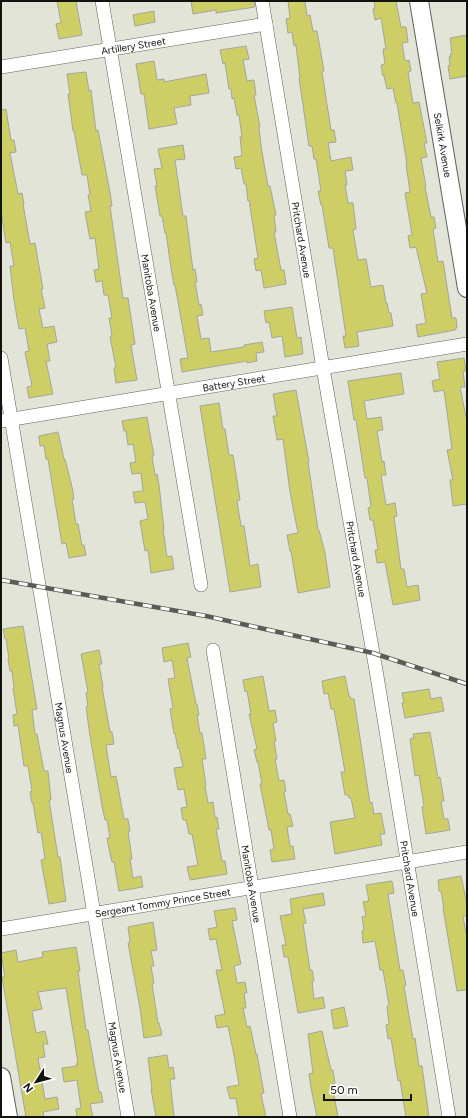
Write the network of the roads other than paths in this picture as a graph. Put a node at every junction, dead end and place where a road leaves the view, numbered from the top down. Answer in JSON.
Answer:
{"nodes":[{"id":1,"x":102,"y":1,"type":"edge"},
{"id":2,"x":262,"y":1,"type":"edge"},
{"id":3,"x":419,"y":1,"type":"edge"},
{"id":4,"x":266,"y":24,"type":"junction"},
{"id":5,"x":111,"y":49,"type":"junction"},
{"id":6,"x":1,"y":67,"type":"edge"},
{"id":7,"x":467,"y":288,"type":"edge"},
{"id":8,"x":467,"y":344,"type":"edge"},
{"id":9,"x":1,"y":358,"type":"edge"},
{"id":10,"x":323,"y":368,"type":"junction"},
{"id":11,"x":169,"y":393,"type":"junction"},
{"id":12,"x":6,"y":421,"type":"edge"},
{"id":13,"x":202,"y":586,"type":"dead end"},
{"id":14,"x":213,"y":650,"type":"dead end"},
{"id":15,"x":467,"y":852,"type":"edge"},
{"id":16,"x":407,"y":862,"type":"junction"},
{"id":17,"x":252,"y":887,"type":"junction"},
{"id":18,"x":94,"y":914,"type":"junction"},
{"id":19,"x":1,"y":929,"type":"edge"},
{"id":20,"x":1,"y":1077,"type":"edge"},
{"id":21,"x":8,"y":1117,"type":"edge"},
{"id":22,"x":128,"y":1117,"type":"edge"},
{"id":23,"x":290,"y":1117,"type":"edge"},
{"id":24,"x":450,"y":1117,"type":"edge"}],
"edges":[{"from":1,"to":5,"type":"street","name":"Manitoba Avenue"},
{"from":2,"to":4,"type":"street","name":"Pritchard Avenue"},
{"from":3,"to":7,"type":"main road","name":"Selkirk Avenue"},
{"from":4,"to":5,"type":"street","name":"Artillery Street"},
{"from":4,"to":10,"type":"street","name":"Pritchard Avenue"},
{"from":5,"to":6,"type":"street","name":"Artillery Street"},
{"from":5,"to":11,"type":"street","name":"Manitoba Avenue"},
{"from":8,"to":10,"type":"street","name":"Battery Street"},
{"from":9,"to":12,"type":"street","name":"Magnus Avenue"},
{"from":10,"to":11,"type":"street","name":"Battery Street"},
{"from":10,"to":16,"type":"street","name":"Pritchard Avenue"},
{"from":11,"to":12,"type":"street","name":"Battery Street"},
{"from":11,"to":13,"type":"street","name":"Manitoba Avenue"},
{"from":12,"to":18,"type":"street","name":"Magnus Avenue"},
{"from":14,"to":17,"type":"street","name":"Manitoba Avenue"},
{"from":15,"to":16,"type":"street","name":"Sergeant Tommy Prince Street"},
{"from":16,"to":17,"type":"street","name":"Sergeant Tommy Prince Street"},
{"from":16,"to":24,"type":"street","name":"Pritchard Avenue"},
{"from":17,"to":18,"type":"street","name":"Sergeant Tommy Prince Street"},
{"from":17,"to":23,"type":"street","name":"Manitoba Avenue"},
{"from":18,"to":19,"type":"street","name":"Sergeant Tommy Prince Street"},
{"from":18,"to":22,"type":"street","name":"Magnus Avenue"},
{"from":20,"to":21,"type":"main road"}]}
